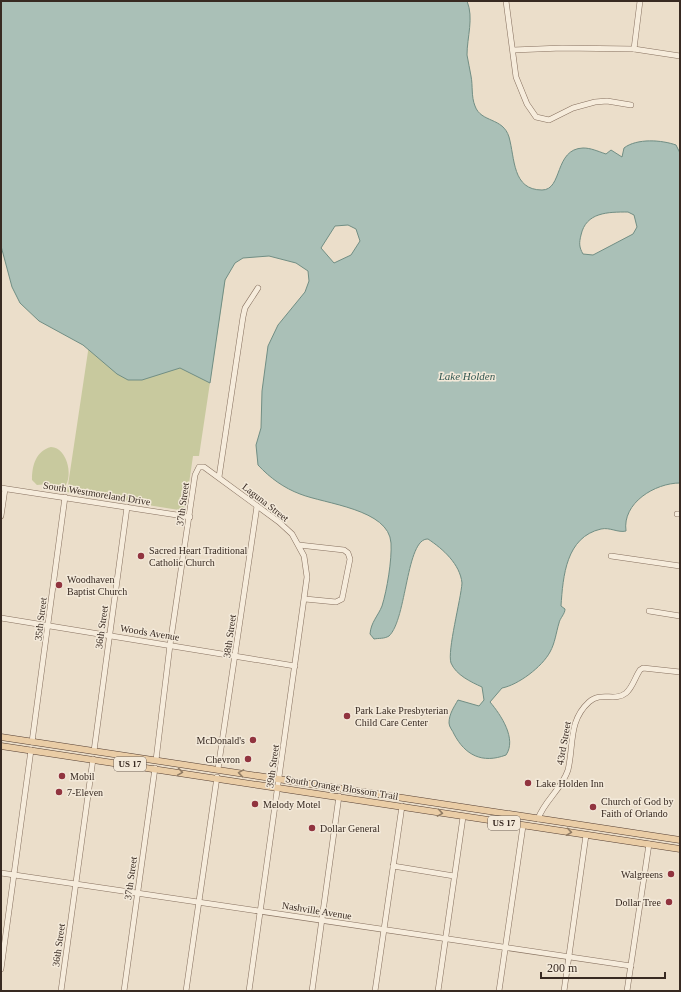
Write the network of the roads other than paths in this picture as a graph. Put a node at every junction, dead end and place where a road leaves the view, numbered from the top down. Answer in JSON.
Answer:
{"nodes":[{"id":1,"x":506,"y":1,"type":"edge"},
{"id":2,"x":640,"y":1,"type":"edge"},
{"id":3,"x":634,"y":49,"type":"junction"},
{"id":4,"x":513,"y":50,"type":"junction"},
{"id":5,"x":680,"y":56,"type":"edge"},
{"id":6,"x":631,"y":105,"type":"dead end"},
{"id":7,"x":258,"y":288,"type":"dead end"},
{"id":8,"x":219,"y":477,"type":"junction"},
{"id":9,"x":3,"y":489,"type":"edge"},
{"id":10,"x":65,"y":497,"type":"junction"},
{"id":11,"x":258,"y":506,"type":"junction"},
{"id":12,"x":127,"y":507,"type":"junction"},
{"id":13,"x":1,"y":516,"type":"edge"},
{"id":14,"x":190,"y":517,"type":"junction"},
{"id":15,"x":299,"y":545,"type":"junction"},
{"id":16,"x":611,"y":556,"type":"dead end"},
{"id":17,"x":680,"y":566,"type":"edge"},
{"id":18,"x":305,"y":599,"type":"junction"},
{"id":19,"x":649,"y":611,"type":"dead end"},
{"id":20,"x":680,"y":616,"type":"edge"},
{"id":21,"x":1,"y":618,"type":"edge"},
{"id":22,"x":47,"y":626,"type":"junction"},
{"id":23,"x":109,"y":635,"type":"junction"},
{"id":24,"x":170,"y":645,"type":"junction"},
{"id":25,"x":235,"y":656,"type":"junction"},
{"id":26,"x":295,"y":666,"type":"junction"},
{"id":27,"x":680,"y":672,"type":"edge"},
{"id":28,"x":1,"y":737,"type":"edge"},
{"id":29,"x":1,"y":742,"type":"edge"},
{"id":30,"x":32,"y":742,"type":"junction"},
{"id":31,"x":1,"y":746,"type":"edge"},
{"id":32,"x":83,"y":749,"type":"junction"},
{"id":33,"x":31,"y":750,"type":"junction"},
{"id":34,"x":94,"y":750,"type":"junction"},
{"id":35,"x":93,"y":759,"type":"junction"},
{"id":36,"x":156,"y":760,"type":"junction"},
{"id":37,"x":155,"y":768,"type":"junction"},
{"id":38,"x":218,"y":769,"type":"junction"},
{"id":39,"x":217,"y":777,"type":"junction"},
{"id":40,"x":280,"y":778,"type":"junction"},
{"id":41,"x":278,"y":787,"type":"junction"},
{"id":42,"x":339,"y":796,"type":"junction"},
{"id":43,"x":416,"y":800,"type":"junction"},
{"id":44,"x":402,"y":806,"type":"junction"},
{"id":45,"x":463,"y":816,"type":"junction"},
{"id":46,"x":538,"y":819,"type":"junction"},
{"id":47,"x":524,"y":826,"type":"junction"},
{"id":48,"x":586,"y":835,"type":"junction"},
{"id":49,"x":644,"y":835,"type":"junction"},
{"id":50,"x":678,"y":840,"type":"edge"},
{"id":51,"x":628,"y":841,"type":"junction"},
{"id":52,"x":649,"y":844,"type":"junction"},
{"id":53,"x":680,"y":849,"type":"edge"},
{"id":54,"x":393,"y":866,"type":"junction"},
{"id":55,"x":1,"y":873,"type":"edge"},
{"id":56,"x":13,"y":875,"type":"junction"},
{"id":57,"x":454,"y":876,"type":"junction"},
{"id":58,"x":76,"y":883,"type":"junction"},
{"id":59,"x":137,"y":892,"type":"junction"},
{"id":60,"x":198,"y":902,"type":"junction"},
{"id":61,"x":261,"y":910,"type":"junction"},
{"id":62,"x":322,"y":920,"type":"junction"},
{"id":63,"x":384,"y":929,"type":"junction"},
{"id":64,"x":445,"y":938,"type":"junction"},
{"id":65,"x":506,"y":947,"type":"junction"},
{"id":66,"x":569,"y":957,"type":"junction"},
{"id":67,"x":631,"y":966,"type":"junction"},
{"id":68,"x":1,"y":969,"type":"edge"},
{"id":69,"x":61,"y":991,"type":"edge"},
{"id":70,"x":124,"y":991,"type":"edge"},
{"id":71,"x":186,"y":991,"type":"edge"},
{"id":72,"x":249,"y":991,"type":"edge"},
{"id":73,"x":312,"y":991,"type":"edge"},
{"id":74,"x":375,"y":991,"type":"edge"},
{"id":75,"x":438,"y":991,"type":"edge"},
{"id":76,"x":499,"y":991,"type":"edge"},
{"id":77,"x":564,"y":991,"type":"edge"},
{"id":78,"x":627,"y":991,"type":"edge"}],
"edges":[{"from":1,"to":4,"type":"street"},
{"from":2,"to":3,"type":"street"},
{"from":3,"to":4,"type":"street"},
{"from":3,"to":5,"type":"street"},
{"from":4,"to":6,"type":"street"},
{"from":7,"to":8,"type":"street"},
{"from":8,"to":11,"type":"street","name":"Laguna Street"},
{"from":8,"to":14,"type":"street","name":"37th Street"},
{"from":9,"to":10,"type":"street","name":"South Westmoreland Drive"},
{"from":9,"to":13,"type":"street"},
{"from":10,"to":12,"type":"street","name":"South Westmoreland Drive"},
{"from":10,"to":22,"type":"street","name":"35th Street"},
{"from":11,"to":15,"type":"street","name":"Laguna Street"},
{"from":11,"to":25,"type":"street","name":"38th Street"},
{"from":12,"to":14,"type":"street","name":"South Westmoreland Drive"},
{"from":12,"to":23,"type":"street","name":"36th Street"},
{"from":14,"to":24,"type":"street","name":"37th Street"},
{"from":15,"to":18,"type":"street","name":"39th Street"},
{"from":15,"to":18,"type":"street"},
{"from":16,"to":17,"type":"street"},
{"from":18,"to":26,"type":"street","name":"39th Street"},
{"from":19,"to":20,"type":"street"},
{"from":21,"to":22,"type":"street","name":"Woods Avenue"},
{"from":22,"to":23,"type":"street","name":"Woods Avenue"},
{"from":22,"to":30,"type":"street","name":"35th Street"},
{"from":23,"to":24,"type":"street","name":"Woods Avenue"},
{"from":23,"to":34,"type":"street","name":"36th Street"},
{"from":24,"to":25,"type":"street","name":"Woods Avenue"},
{"from":24,"to":36,"type":"street","name":"37th Street"},
{"from":25,"to":26,"type":"street","name":"Woods Avenue"},
{"from":25,"to":38,"type":"street","name":"38th Street"},
{"from":26,"to":40,"type":"street","name":"39th Street"},
{"from":27,"to":46,"type":"street","name":"43rd Street"},
{"from":28,"to":30,"type":"main road","name":"South Orange Blossom Trail","number":"US 17"},
{"from":29,"to":30,"type":"main road"},
{"from":30,"to":32,"type":"main road","name":"South Orange Blossom Trail","number":"US 17"},
{"from":31,"to":33,"type":"main road","name":"South Orange Blossom Trail","number":"US 17"},
{"from":32,"to":33,"type":"main road"},
{"from":32,"to":34,"type":"main road","name":"South Orange Blossom Trail","number":"US 17"},
{"from":33,"to":35,"type":"main road","name":"South Orange Blossom Trail","number":"US 17"},
{"from":33,"to":56,"type":"street"},
{"from":34,"to":36,"type":"main road","name":"South Orange Blossom Trail","number":"US 17"},
{"from":35,"to":37,"type":"main road","name":"South Orange Blossom Trail","number":"US 17"},
{"from":35,"to":58,"type":"street","name":"36th Street"},
{"from":36,"to":38,"type":"main road","name":"South Orange Blossom Trail","number":"US 17"},
{"from":37,"to":39,"type":"main road","name":"South Orange Blossom Trail","number":"US 17","one_way":true},
{"from":37,"to":59,"type":"street","name":"37th Street"},
{"from":40,"to":38,"type":"main road","name":"South Orange Blossom Trail","number":"US 17","one_way":true},
{"from":39,"to":41,"type":"main road","name":"South Orange Blossom Trail","number":"US 17"},
{"from":39,"to":60,"type":"street"},
{"from":40,"to":41,"type":"street","name":"39th Street"},
{"from":40,"to":43,"type":"main road","name":"South Orange Blossom Trail","number":"US 17"},
{"from":41,"to":42,"type":"main road","name":"South Orange Blossom Trail","number":"US 17"},
{"from":41,"to":61,"type":"street","name":"39th Street"},
{"from":42,"to":44,"type":"main road","name":"South Orange Blossom Trail","number":"US 17"},
{"from":42,"to":62,"type":"street"},
{"from":43,"to":44,"type":"main road"},
{"from":43,"to":46,"type":"main road","name":"South Orange Blossom Trail","number":"US 17"},
{"from":44,"to":45,"type":"main road","name":"South Orange Blossom Trail","number":"US 17","one_way":true},
{"from":44,"to":54,"type":"street"},
{"from":45,"to":47,"type":"main road","name":"South Orange Blossom Trail","number":"US 17"},
{"from":45,"to":57,"type":"street"},
{"from":46,"to":49,"type":"main road","name":"South Orange Blossom Trail","number":"US 17"},
{"from":47,"to":48,"type":"main road","name":"South Orange Blossom Trail","number":"US 17","one_way":true},
{"from":47,"to":65,"type":"street"},
{"from":48,"to":51,"type":"main road","name":"South Orange Blossom Trail","number":"US 17"},
{"from":48,"to":66,"type":"street"},
{"from":49,"to":50,"type":"main road","name":"South Orange Blossom Trail","number":"US 17"},
{"from":49,"to":51,"type":"main road"},
{"from":50,"to":52,"type":"main road"},
{"from":51,"to":52,"type":"main road","name":"South Orange Blossom Trail","number":"US 17"},
{"from":52,"to":53,"type":"main road","name":"South Orange Blossom Trail","number":"US 17"},
{"from":52,"to":67,"type":"street"},
{"from":54,"to":57,"type":"street"},
{"from":54,"to":63,"type":"street"},
{"from":55,"to":56,"type":"street","name":"Nashville Avenue"},
{"from":56,"to":58,"type":"street","name":"Nashville Avenue"},
{"from":56,"to":68,"type":"street"},
{"from":57,"to":64,"type":"street"},
{"from":58,"to":59,"type":"street","name":"Nashville Avenue"},
{"from":58,"to":69,"type":"street","name":"36th Street"},
{"from":59,"to":60,"type":"street","name":"Nashville Avenue"},
{"from":59,"to":70,"type":"street","name":"37th Street"},
{"from":60,"to":61,"type":"street","name":"Nashville Avenue"},
{"from":60,"to":71,"type":"street"},
{"from":61,"to":62,"type":"street","name":"Nashville Avenue"},
{"from":61,"to":72,"type":"street","name":"39th Street"},
{"from":62,"to":63,"type":"street","name":"Nashville Avenue"},
{"from":62,"to":73,"type":"street"},
{"from":63,"to":64,"type":"street","name":"Nashville Avenue"},
{"from":63,"to":74,"type":"street"},
{"from":64,"to":65,"type":"street","name":"Nashville Avenue"},
{"from":64,"to":75,"type":"street"},
{"from":65,"to":66,"type":"street","name":"Nashville Avenue"},
{"from":65,"to":76,"type":"street"},
{"from":66,"to":67,"type":"street","name":"Nashville Avenue"},
{"from":66,"to":77,"type":"street"},
{"from":67,"to":78,"type":"street"}]}
